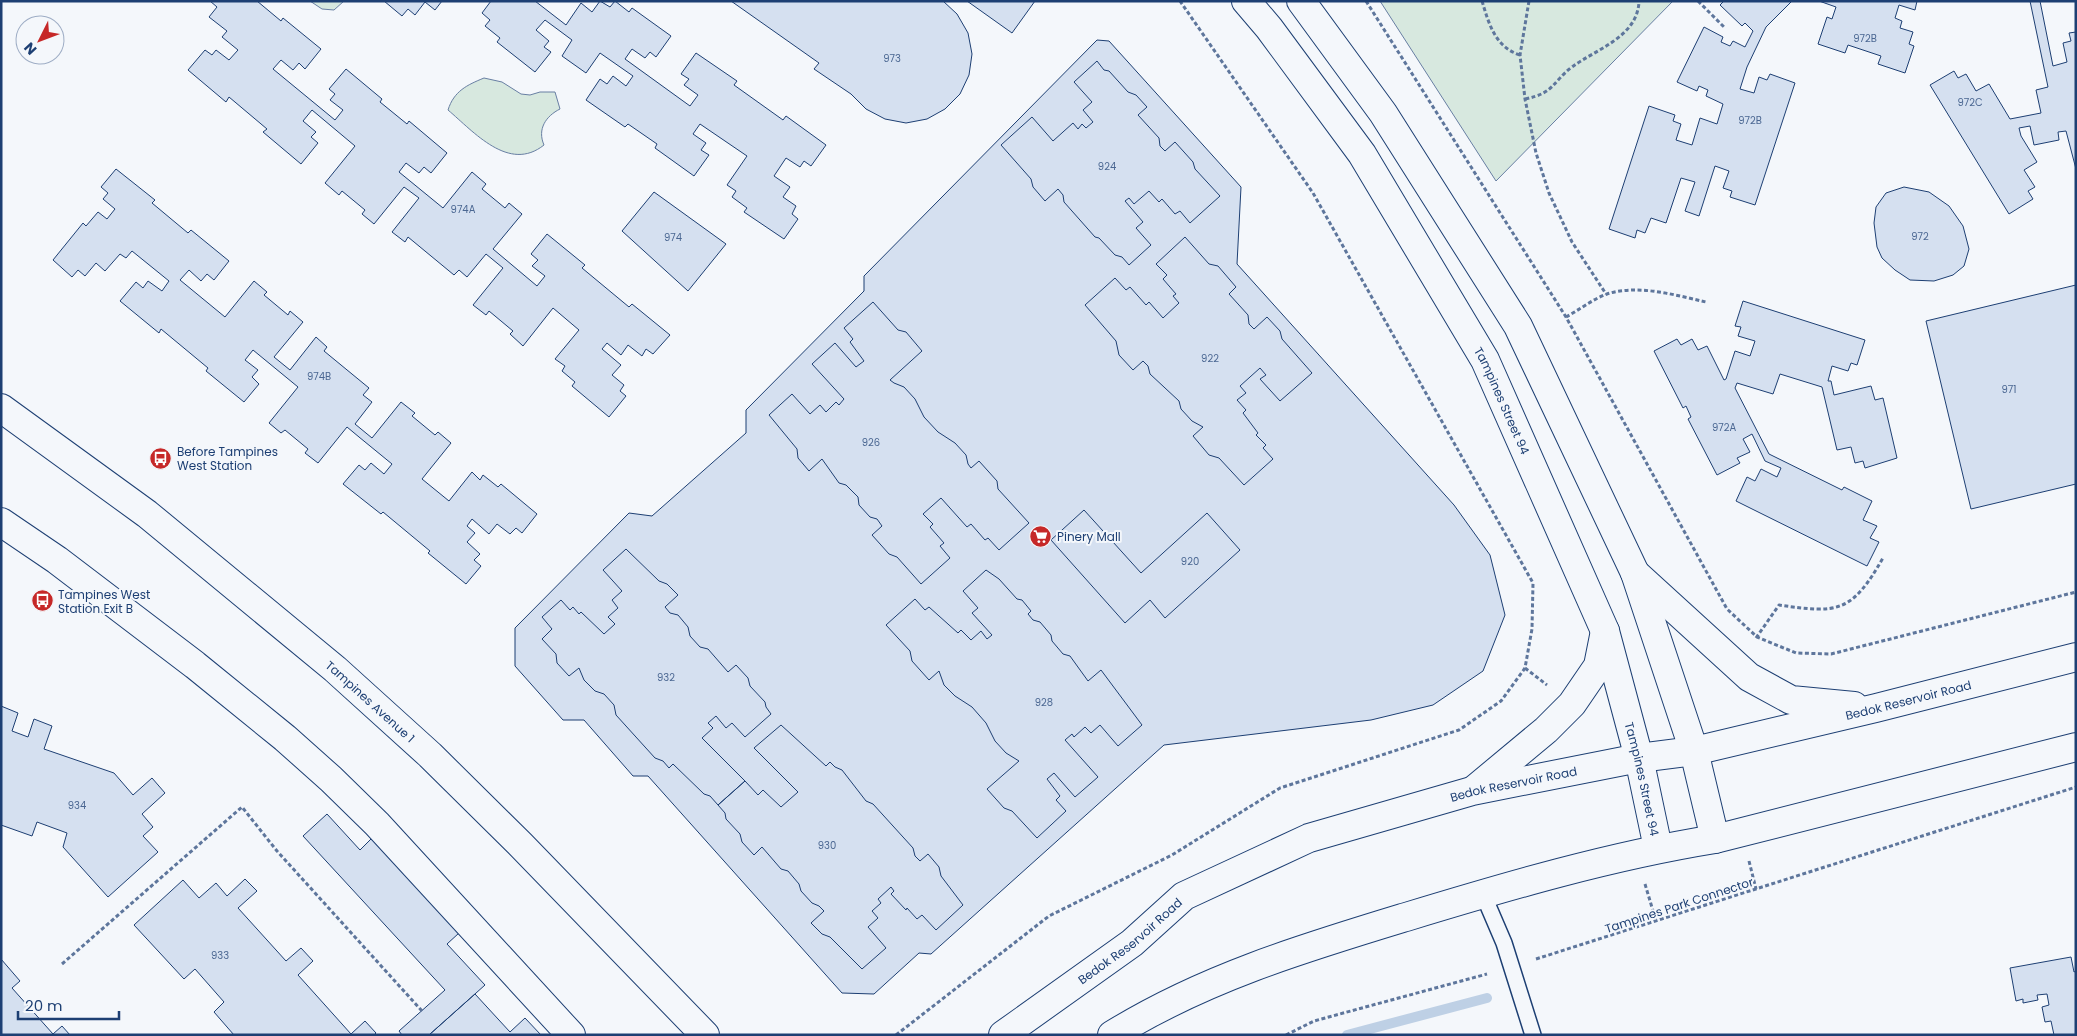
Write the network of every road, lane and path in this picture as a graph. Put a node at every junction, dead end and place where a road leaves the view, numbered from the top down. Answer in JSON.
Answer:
{"nodes":[{"id":1,"x":1180,"y":1,"type":"edge"},
{"id":2,"x":1246,"y":1,"type":"edge"},
{"id":3,"x":1302,"y":1,"type":"edge"},
{"id":4,"x":1366,"y":1,"type":"edge"},
{"id":5,"x":1482,"y":1,"type":"edge"},
{"id":6,"x":1529,"y":1,"type":"edge"},
{"id":7,"x":1639,"y":1,"type":"edge"},
{"id":8,"x":1698,"y":1,"type":"edge"},
{"id":9,"x":1725,"y":28,"type":"dead end"},
{"id":10,"x":1520,"y":55,"type":"junction"},
{"id":11,"x":1525,"y":99,"type":"junction"},
{"id":12,"x":1606,"y":294,"type":"junction"},
{"id":13,"x":1706,"y":302,"type":"dead end"},
{"id":14,"x":1566,"y":317,"type":"junction"},
{"id":15,"x":1,"y":408,"type":"edge"},
{"id":16,"x":1,"y":522,"type":"edge"},
{"id":17,"x":1884,"y":558,"type":"dead end"},
{"id":18,"x":1635,"y":573,"type":"junction"},
{"id":19,"x":2076,"y":592,"type":"edge"},
{"id":20,"x":1605,"y":631,"type":"junction"},
{"id":21,"x":1757,"y":637,"type":"junction"},
{"id":22,"x":2076,"y":657,"type":"edge"},
{"id":23,"x":1876,"y":708,"type":"junction"},
{"id":24,"x":2076,"y":748,"type":"edge"},
{"id":25,"x":1694,"y":751,"type":"junction"},
{"id":26,"x":1639,"y":758,"type":"junction"},
{"id":27,"x":2076,"y":787,"type":"edge"},
{"id":28,"x":1472,"y":791,"type":"junction"},
{"id":29,"x":1715,"y":838,"type":"junction"},
{"id":30,"x":1658,"y":848,"type":"junction"},
{"id":31,"x":1483,"y":894,"type":"junction"},
{"id":32,"x":62,"y":964,"type":"dead end"},
{"id":33,"x":1512,"y":967,"type":"junction"},
{"id":34,"x":422,"y":1011,"type":"dead end"},
{"id":35,"x":571,"y":1035,"type":"edge"},
{"id":36,"x":705,"y":1035,"type":"edge"},
{"id":37,"x":896,"y":1035,"type":"edge"},
{"id":38,"x":1003,"y":1035,"type":"edge"},
{"id":39,"x":1112,"y":1035,"type":"edge"},
{"id":40,"x":1286,"y":1035,"type":"edge"},
{"id":41,"x":1533,"y":1035,"type":"edge"}],
"edges":[{"from":1,"to":37,"type":"path"},
{"from":2,"to":20,"type":"main road","name":"Tampines Street 94"},
{"from":3,"to":18,"type":"main road"},
{"from":4,"to":14,"type":"path"},
{"from":5,"to":10,"type":"path"},
{"from":6,"to":10,"type":"path"},
{"from":7,"to":11,"type":"path"},
{"from":8,"to":9,"type":"path"},
{"from":10,"to":11,"type":"path"},
{"from":11,"to":12,"type":"path"},
{"from":12,"to":13,"type":"path"},
{"from":12,"to":14,"type":"path"},
{"from":14,"to":21,"type":"path"},
{"from":15,"to":36,"type":"main road","name":"Tampines Avenue 1"},
{"from":16,"to":35,"type":"main road"},
{"from":17,"to":21,"type":"path"},
{"from":18,"to":23,"type":"main road"},
{"from":18,"to":25,"type":"main road"},
{"from":19,"to":21,"type":"path"},
{"from":20,"to":26,"type":"main road","name":"Tampines Street 94"},
{"from":20,"to":28,"type":"main road"},
{"from":22,"to":23,"type":"main road","name":"Bedok Reservoir Road"},
{"from":23,"to":25,"type":"main road","name":"Bedok Reservoir Road"},
{"from":24,"to":29,"type":"main road"},
{"from":25,"to":26,"type":"main road","name":"Bedok Reservoir Road"},
{"from":25,"to":29,"type":"main road"},
{"from":26,"to":28,"type":"main road","name":"Bedok Reservoir Road"},
{"from":26,"to":30,"type":"main road","name":"Tampines Street 94"},
{"from":27,"to":33,"type":"path","name":"Tampines Park Connector"},
{"from":28,"to":38,"type":"main road","name":"Bedok Reservoir Road"},
{"from":29,"to":30,"type":"main road"},
{"from":30,"to":31,"type":"main road"},
{"from":31,"to":33,"type":"lane"},
{"from":31,"to":39,"type":"main road"},
{"from":32,"to":34,"type":"path"},
{"from":33,"to":40,"type":"path","name":"Tampines Park Connector"},
{"from":33,"to":41,"type":"lane"}]}
